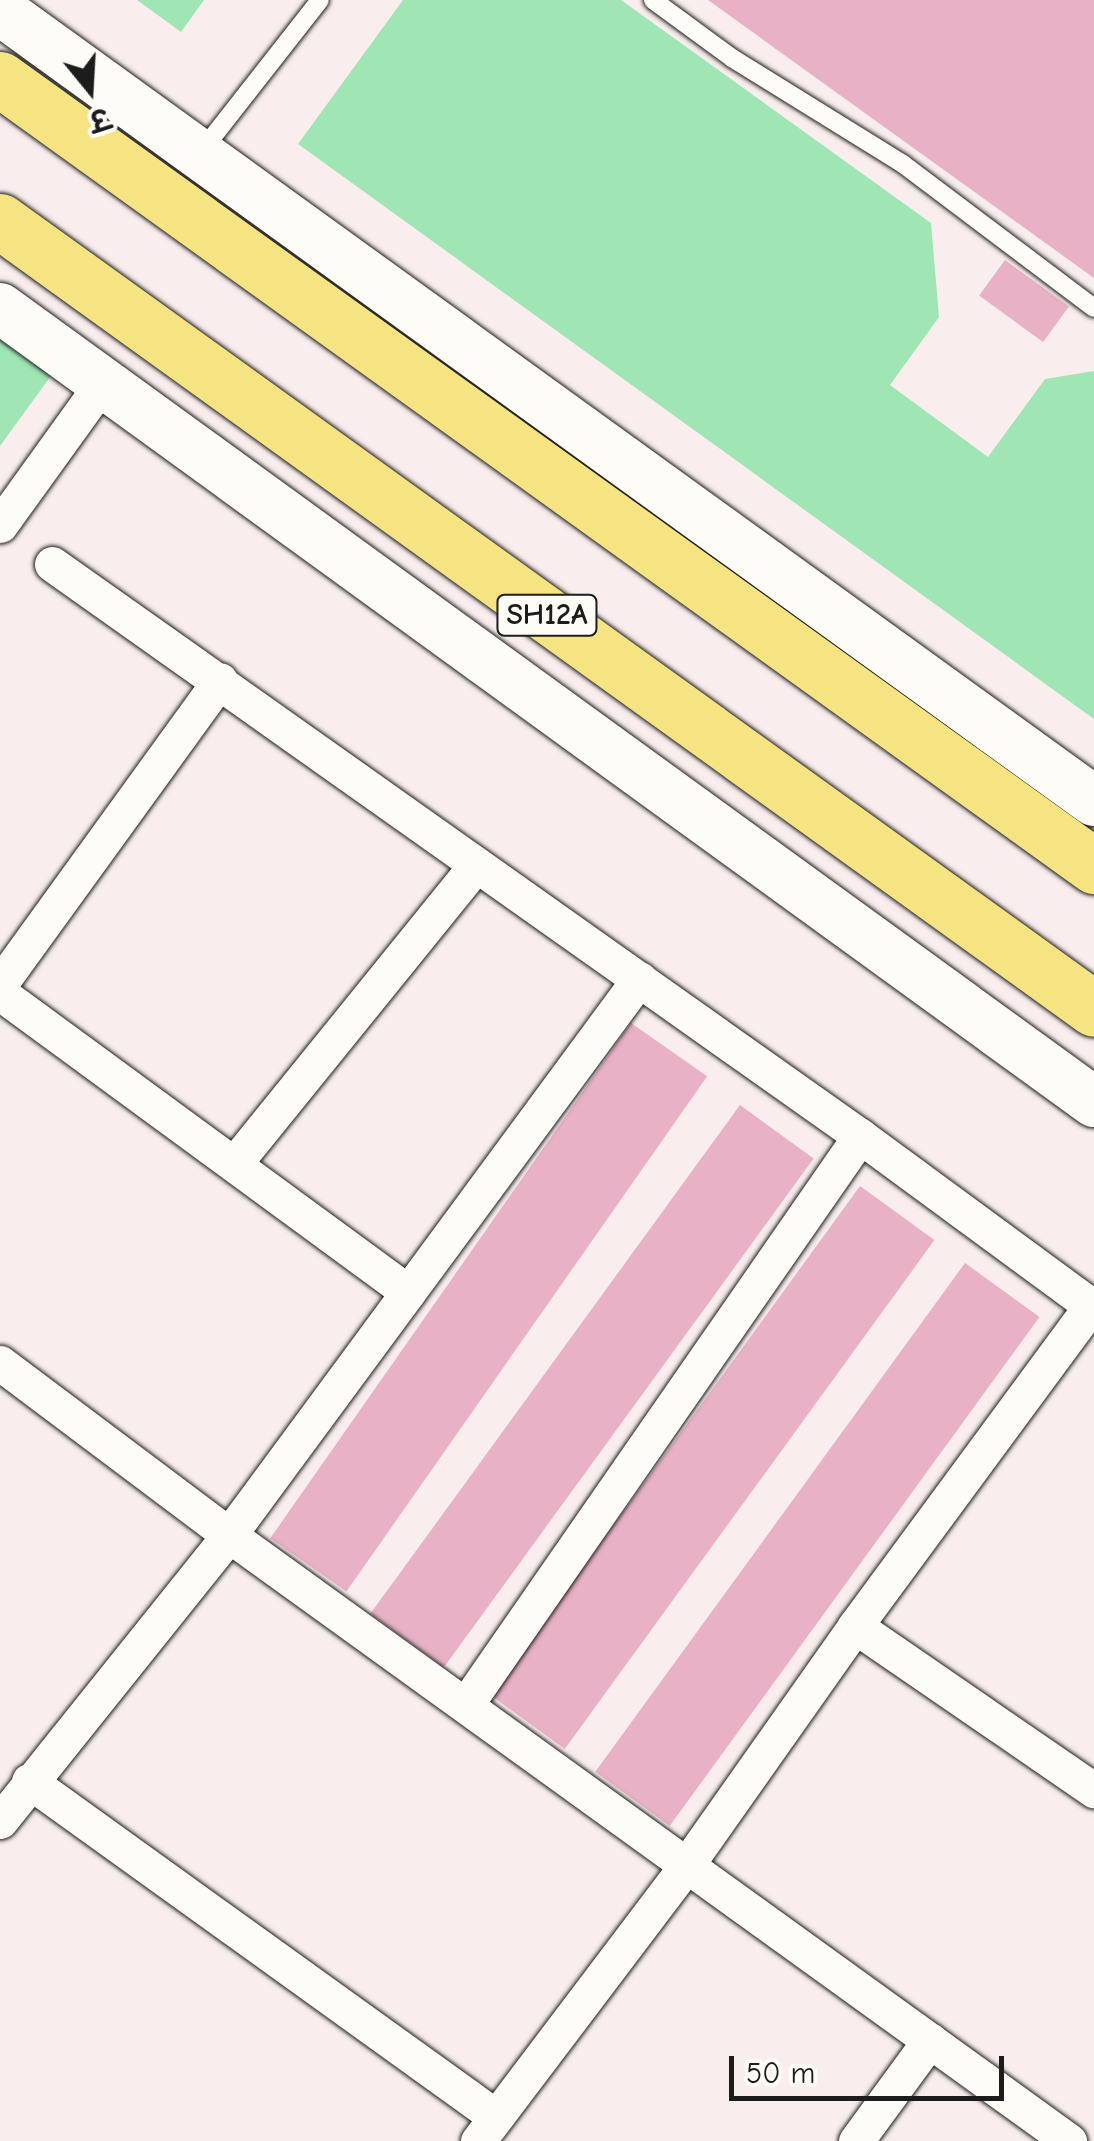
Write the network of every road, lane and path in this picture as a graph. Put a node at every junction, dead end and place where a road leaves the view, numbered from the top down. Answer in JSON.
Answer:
{"nodes":[{"id":1,"x":320,"y":0,"type":"edge"},
{"id":2,"x":653,"y":0,"type":"edge"},
{"id":3,"x":0,"y":10,"type":"edge"},
{"id":4,"x":0,"y":80,"type":"edge"},
{"id":5,"x":199,"y":154,"type":"junction"},
{"id":6,"x":0,"y":221,"type":"edge"},
{"id":7,"x":0,"y":308,"type":"edge"},
{"id":8,"x":1094,"y":308,"type":"edge"},
{"id":9,"x":103,"y":382,"type":"junction"},
{"id":10,"x":0,"y":525,"type":"edge"},
{"id":11,"x":52,"y":564,"type":"dead end"},
{"id":12,"x":220,"y":680,"type":"junction"},
{"id":13,"x":1094,"y":801,"type":"edge"},
{"id":14,"x":476,"y":864,"type":"junction"},
{"id":15,"x":1094,"y":866,"type":"edge"},
{"id":16,"x":639,"y":979,"type":"junction"},
{"id":17,"x":0,"y":984,"type":"edge"},
{"id":18,"x":0,"y":993,"type":"edge"},
{"id":19,"x":1094,"y":1009,"type":"edge"},
{"id":20,"x":1094,"y":1102,"type":"edge"},
{"id":21,"x":860,"y":1136,"type":"junction"},
{"id":22,"x":234,"y":1164,"type":"junction"},
{"id":23,"x":408,"y":1292,"type":"junction"},
{"id":24,"x":1092,"y":1307,"type":"edge"},
{"id":25,"x":2,"y":1369,"type":"edge"},
{"id":26,"x":229,"y":1535,"type":"junction"},
{"id":27,"x":855,"y":1626,"type":"junction"},
{"id":28,"x":468,"y":1703,"type":"junction"},
{"id":29,"x":1090,"y":1778,"type":"edge"},
{"id":30,"x":29,"y":1781,"type":"junction"},
{"id":31,"x":0,"y":1821,"type":"edge"},
{"id":32,"x":688,"y":1863,"type":"junction"},
{"id":33,"x":930,"y":2040,"type":"junction"},
{"id":34,"x":487,"y":2129,"type":"edge"},
{"id":35,"x":856,"y":2141,"type":"edge"},
{"id":36,"x":1069,"y":2141,"type":"edge"}],
"edges":[{"from":1,"to":5,"type":"lane"},
{"from":2,"to":8,"type":"lane"},
{"from":3,"to":5,"type":"street"},
{"from":4,"to":15,"type":"main road"},
{"from":5,"to":13,"type":"street"},
{"from":6,"to":19,"type":"main road","number":"SH12A"},
{"from":7,"to":9,"type":"street"},
{"from":9,"to":10,"type":"street"},
{"from":9,"to":20,"type":"street"},
{"from":11,"to":12,"type":"street"},
{"from":12,"to":14,"type":"street"},
{"from":12,"to":17,"type":"street"},
{"from":14,"to":16,"type":"street"},
{"from":14,"to":22,"type":"street"},
{"from":16,"to":21,"type":"street"},
{"from":16,"to":23,"type":"street"},
{"from":18,"to":22,"type":"street"},
{"from":21,"to":24,"type":"street"},
{"from":21,"to":28,"type":"street"},
{"from":22,"to":23,"type":"street"},
{"from":23,"to":26,"type":"street"},
{"from":24,"to":27,"type":"street"},
{"from":25,"to":26,"type":"street"},
{"from":26,"to":28,"type":"street"},
{"from":26,"to":30,"type":"street"},
{"from":27,"to":29,"type":"street"},
{"from":27,"to":32,"type":"street"},
{"from":28,"to":32,"type":"street"},
{"from":30,"to":31,"type":"street"},
{"from":30,"to":34,"type":"street"},
{"from":32,"to":33,"type":"street"},
{"from":32,"to":34,"type":"street"},
{"from":33,"to":35,"type":"street"},
{"from":33,"to":36,"type":"street"}]}
